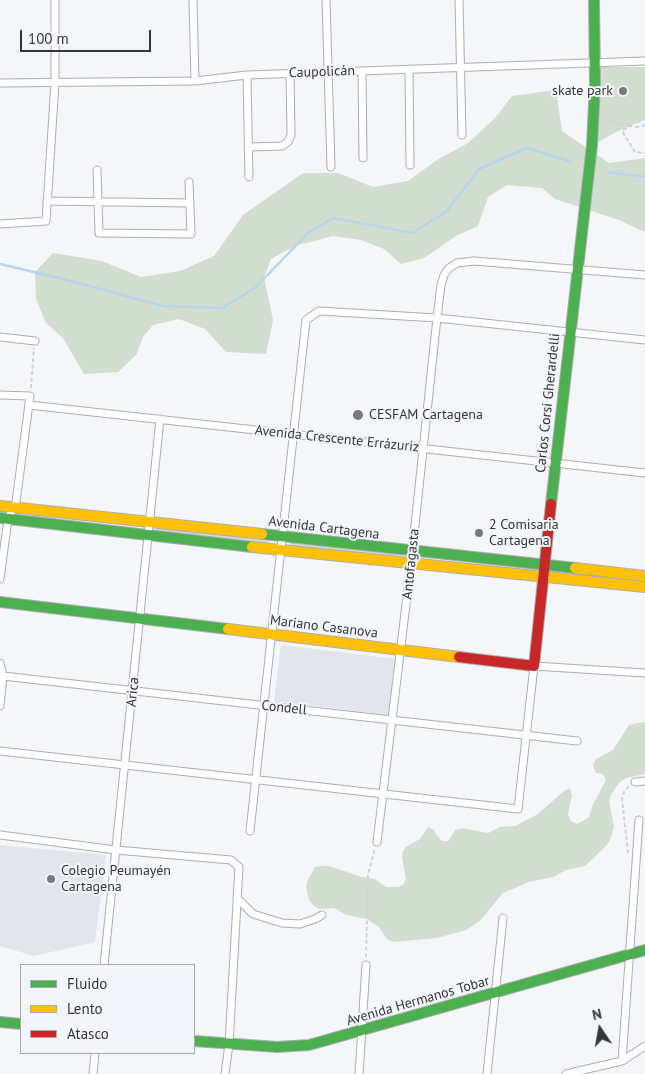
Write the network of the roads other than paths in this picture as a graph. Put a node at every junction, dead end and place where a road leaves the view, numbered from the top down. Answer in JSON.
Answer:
{"nodes":[{"id":1,"x":55,"y":0,"type":"edge"},
{"id":2,"x":193,"y":0,"type":"edge"},
{"id":3,"x":326,"y":0,"type":"edge"},
{"id":4,"x":460,"y":0,"type":"edge"},
{"id":5,"x":594,"y":0,"type":"edge"},
{"id":6,"x":645,"y":61,"type":"edge"},
{"id":7,"x":596,"y":63,"type":"junction"},
{"id":8,"x":460,"y":66,"type":"junction"},
{"id":9,"x":409,"y":69,"type":"junction"},
{"id":10,"x":362,"y":70,"type":"junction"},
{"id":11,"x":327,"y":72,"type":"junction"},
{"id":12,"x":290,"y":73,"type":"junction"},
{"id":13,"x":247,"y":75,"type":"junction"},
{"id":14,"x":195,"y":81,"type":"junction"},
{"id":15,"x":0,"y":83,"type":"edge"},
{"id":16,"x":55,"y":84,"type":"junction"},
{"id":17,"x":462,"y":135,"type":"dead end"},
{"id":18,"x":248,"y":147,"type":"junction"},
{"id":19,"x":363,"y":158,"type":"dead end"},
{"id":20,"x":410,"y":165,"type":"dead end"},
{"id":21,"x":331,"y":167,"type":"dead end"},
{"id":22,"x":96,"y":170,"type":"dead end"},
{"id":23,"x":249,"y":177,"type":"dead end"},
{"id":24,"x":189,"y":182,"type":"dead end"},
{"id":25,"x":47,"y":201,"type":"junction"},
{"id":26,"x":97,"y":201,"type":"junction"},
{"id":27,"x":190,"y":203,"type":"junction"},
{"id":28,"x":0,"y":224,"type":"edge"},
{"id":29,"x":577,"y":269,"type":"junction"},
{"id":30,"x":645,"y":275,"type":"edge"},
{"id":31,"x":437,"y":318,"type":"junction"},
{"id":32,"x":570,"y":331,"type":"junction"},
{"id":33,"x":0,"y":337,"type":"edge"},
{"id":34,"x":645,"y":341,"type":"edge"},
{"id":35,"x":35,"y":342,"type":"road end"},
{"id":36,"x":0,"y":395,"type":"edge"},
{"id":37,"x":29,"y":405,"type":"junction"},
{"id":38,"x":160,"y":420,"type":"junction"},
{"id":39,"x":294,"y":434,"type":"junction"},
{"id":40,"x":424,"y":448,"type":"junction"},
{"id":41,"x":556,"y":463,"type":"junction"},
{"id":42,"x":645,"y":473,"type":"edge"},
{"id":43,"x":0,"y":506,"type":"edge"},
{"id":44,"x":13,"y":508,"type":"junction"},
{"id":45,"x":4,"y":518,"type":"edge"},
{"id":46,"x":150,"y":522,"type":"junction"},
{"id":47,"x":149,"y":536,"type":"junction"},
{"id":48,"x":282,"y":537,"type":"junction"},
{"id":49,"x":281,"y":550,"type":"junction"},
{"id":50,"x":412,"y":552,"type":"junction"},
{"id":51,"x":411,"y":563,"type":"junction"},
{"id":52,"x":544,"y":565,"type":"junction"},
{"id":53,"x":645,"y":576,"type":"edge"},
{"id":54,"x":543,"y":577,"type":"junction"},
{"id":55,"x":0,"y":579,"type":"edge"},
{"id":56,"x":645,"y":587,"type":"edge"},
{"id":57,"x":0,"y":602,"type":"edge"},
{"id":58,"x":140,"y":619,"type":"junction"},
{"id":59,"x":271,"y":634,"type":"junction"},
{"id":60,"x":401,"y":650,"type":"junction"},
{"id":61,"x":0,"y":663,"type":"edge"},
{"id":62,"x":534,"y":666,"type":"junction"},
{"id":63,"x":645,"y":673,"type":"edge"},
{"id":64,"x":3,"y":676,"type":"junction"},
{"id":65,"x":133,"y":691,"type":"junction"},
{"id":66,"x":264,"y":705,"type":"junction"},
{"id":67,"x":0,"y":706,"type":"edge"},
{"id":68,"x":392,"y":720,"type":"junction"},
{"id":69,"x":526,"y":735,"type":"junction"},
{"id":70,"x":578,"y":741,"type":"dead end"},
{"id":71,"x":0,"y":751,"type":"edge"},
{"id":72,"x":125,"y":765,"type":"junction"},
{"id":73,"x":256,"y":779,"type":"junction"},
{"id":74,"x":645,"y":781,"type":"edge"},
{"id":75,"x":635,"y":782,"type":"road end"},
{"id":76,"x":383,"y":794,"type":"junction"},
{"id":77,"x":639,"y":820,"type":"dead end"},
{"id":78,"x":250,"y":830,"type":"dead end"},
{"id":79,"x":0,"y":835,"type":"edge"},
{"id":80,"x":377,"y":842,"type":"road end"},
{"id":81,"x":116,"y":850,"type":"junction"},
{"id":82,"x":237,"y":898,"type":"junction"},
{"id":83,"x":322,"y":916,"type":"dead end"},
{"id":84,"x":503,"y":918,"type":"dead end"},
{"id":85,"x":645,"y":950,"type":"edge"},
{"id":86,"x":628,"y":955,"type":"junction"},
{"id":87,"x":104,"y":964,"type":"edge"},
{"id":88,"x":366,"y":965,"type":"road end"},
{"id":89,"x":495,"y":993,"type":"junction"},
{"id":90,"x":0,"y":1022,"type":"edge"},
{"id":91,"x":20,"y":1024,"type":"edge"},
{"id":92,"x":362,"y":1031,"type":"junction"},
{"id":93,"x":195,"y":1041,"type":"edge"},
{"id":94,"x":229,"y":1044,"type":"junction"},
{"id":95,"x":645,"y":1046,"type":"edge"},
{"id":96,"x":95,"y":1054,"type":"edge"},
{"id":97,"x":622,"y":1060,"type":"junction"},
{"id":98,"x":93,"y":1074,"type":"edge"},
{"id":99,"x":225,"y":1074,"type":"edge"},
{"id":100,"x":358,"y":1074,"type":"edge"},
{"id":101,"x":487,"y":1074,"type":"edge"},
{"id":102,"x":566,"y":1074,"type":"edge"}],
"edges":[{"from":1,"to":16,"type":"street"},
{"from":2,"to":14,"type":"street"},
{"from":3,"to":11,"type":"street"},
{"from":4,"to":8,"type":"street"},
{"from":5,"to":7,"type":"main road","name":"Carlos Corsi Gherardelli"},
{"from":6,"to":7,"type":"street","name":"Caupolicán"},
{"from":7,"to":8,"type":"street","name":"Caupolicán"},
{"from":7,"to":29,"type":"main road","name":"Carlos Corsi Gherardelli"},
{"from":8,"to":9,"type":"street","name":"Caupolicán"},
{"from":8,"to":17,"type":"street"},
{"from":9,"to":10,"type":"street","name":"Caupolicán"},
{"from":9,"to":20,"type":"street"},
{"from":10,"to":11,"type":"street","name":"Caupolicán"},
{"from":10,"to":19,"type":"street"},
{"from":11,"to":12,"type":"street","name":"Caupolicán"},
{"from":11,"to":21,"type":"street"},
{"from":12,"to":13,"type":"street","name":"Caupolicán"},
{"from":12,"to":18,"type":"street"},
{"from":13,"to":14,"type":"street","name":"Caupolicán"},
{"from":13,"to":18,"type":"street"},
{"from":14,"to":16,"type":"street","name":"Caupolicán"},
{"from":15,"to":16,"type":"street","name":"Caupolicán"},
{"from":16,"to":25,"type":"street"},
{"from":18,"to":23,"type":"street"},
{"from":22,"to":26,"type":"street"},
{"from":24,"to":27,"type":"street"},
{"from":25,"to":26,"type":"street"},
{"from":25,"to":28,"type":"street"},
{"from":26,"to":27,"type":"street"},
{"from":26,"to":27,"type":"street"},
{"from":29,"to":30,"type":"street"},
{"from":29,"to":31,"type":"street","name":"Antofagasta"},
{"from":29,"to":32,"type":"main road","name":"Carlos Corsi Gherardelli"},
{"from":31,"to":32,"type":"street"},
{"from":31,"to":39,"type":"street"},
{"from":31,"to":40,"type":"street","name":"Antofagasta"},
{"from":32,"to":34,"type":"street"},
{"from":32,"to":41,"type":"main road","name":"Carlos Corsi Gherardelli"},
{"from":33,"to":35,"type":"street"},
{"from":36,"to":37,"type":"street"},
{"from":37,"to":38,"type":"street","name":"Avenida Crescente Errázuriz"},
{"from":37,"to":44,"type":"street"},
{"from":38,"to":39,"type":"street","name":"Avenida Crescente Errázuriz"},
{"from":38,"to":46,"type":"street","name":"Arica"},
{"from":39,"to":40,"type":"street","name":"Avenida Crescente Errázuriz"},
{"from":39,"to":48,"type":"street"},
{"from":40,"to":41,"type":"street","name":"Avenida Crescente Errázuriz"},
{"from":40,"to":50,"type":"street","name":"Antofagasta"},
{"from":41,"to":42,"type":"street","name":"Avenida Crescente Errázuriz"},
{"from":41,"to":52,"type":"main road","name":"Carlos Corsi Gherardelli"},
{"from":43,"to":44,"type":"main road","name":"Avenida Cartagena"},
{"from":44,"to":45,"type":"street"},
{"from":44,"to":46,"type":"main road","name":"Avenida Cartagena"},
{"from":45,"to":47,"type":"main road","name":"Avenida Cartagena"},
{"from":45,"to":55,"type":"street"},
{"from":46,"to":47,"type":"street","name":"Arica"},
{"from":46,"to":48,"type":"main road","name":"Avenida Cartagena"},
{"from":47,"to":49,"type":"main road","name":"Avenida Cartagena"},
{"from":47,"to":58,"type":"street","name":"Arica"},
{"from":48,"to":49,"type":"street"},
{"from":48,"to":50,"type":"main road","name":"Avenida Cartagena"},
{"from":49,"to":51,"type":"main road","name":"Avenida Cartagena"},
{"from":49,"to":59,"type":"street"},
{"from":50,"to":51,"type":"street","name":"Antofagasta"},
{"from":50,"to":52,"type":"main road","name":"Avenida Cartagena"},
{"from":51,"to":54,"type":"main road","name":"Avenida Cartagena"},
{"from":51,"to":60,"type":"street","name":"Antofagasta"},
{"from":52,"to":53,"type":"main road","name":"Avenida Cartagena"},
{"from":52,"to":54,"type":"main road","name":"Carlos Corsi Gherardelli"},
{"from":54,"to":56,"type":"main road","name":"Avenida Cartagena"},
{"from":54,"to":62,"type":"main road","name":"Carlos Corsi Gherardelli"},
{"from":57,"to":58,"type":"main road","name":"Mariano Casanova"},
{"from":58,"to":59,"type":"main road","name":"Mariano Casanova"},
{"from":58,"to":65,"type":"street","name":"Arica"},
{"from":59,"to":60,"type":"main road","name":"Mariano Casanova"},
{"from":59,"to":66,"type":"street"},
{"from":60,"to":62,"type":"main road","name":"Mariano Casanova"},
{"from":60,"to":68,"type":"street","name":"Antofagasta"},
{"from":61,"to":64,"type":"street"},
{"from":62,"to":63,"type":"street","name":"Mariano Casanova"},
{"from":62,"to":69,"type":"street","name":"Carlos Corsi Gherardelli"},
{"from":64,"to":65,"type":"street","name":"Condell"},
{"from":64,"to":67,"type":"street"},
{"from":65,"to":66,"type":"street","name":"Condell"},
{"from":65,"to":72,"type":"street","name":"Arica"},
{"from":66,"to":68,"type":"street","name":"Condell"},
{"from":66,"to":73,"type":"street"},
{"from":68,"to":69,"type":"street","name":"Condell"},
{"from":68,"to":76,"type":"street","name":"Antofagasta"},
{"from":69,"to":70,"type":"street","name":"Condell"},
{"from":69,"to":76,"type":"street","name":"Carlos Corsi Gherardelli"},
{"from":71,"to":72,"type":"street"},
{"from":72,"to":73,"type":"street"},
{"from":72,"to":81,"type":"street","name":"Arica"},
{"from":73,"to":76,"type":"street"},
{"from":73,"to":78,"type":"street"},
{"from":74,"to":75,"type":"street"},
{"from":76,"to":80,"type":"street","name":"Antofagasta"},
{"from":77,"to":86,"type":"street"},
{"from":79,"to":81,"type":"street"},
{"from":81,"to":82,"type":"street"},
{"from":81,"to":87,"type":"street","name":"Arica"},
{"from":82,"to":83,"type":"street"},
{"from":82,"to":94,"type":"street"},
{"from":84,"to":89,"type":"street"},
{"from":85,"to":86,"type":"main road","name":"Avenida Hermanos Tobar"},
{"from":86,"to":89,"type":"main road","name":"Avenida Hermanos Tobar"},
{"from":86,"to":97,"type":"street"},
{"from":88,"to":92,"type":"street"},
{"from":89,"to":92,"type":"main road","name":"Avenida Hermanos Tobar"},
{"from":89,"to":101,"type":"street"},
{"from":90,"to":91,"type":"main road"},
{"from":92,"to":94,"type":"main road","name":"Avenida Hermanos Tobar"},
{"from":92,"to":100,"type":"street"},
{"from":93,"to":94,"type":"main road","name":"Avenida Hermanos Tobar"},
{"from":94,"to":99,"type":"street"},
{"from":95,"to":97,"type":"street"},
{"from":96,"to":98,"type":"street"},
{"from":97,"to":102,"type":"street"}]}
